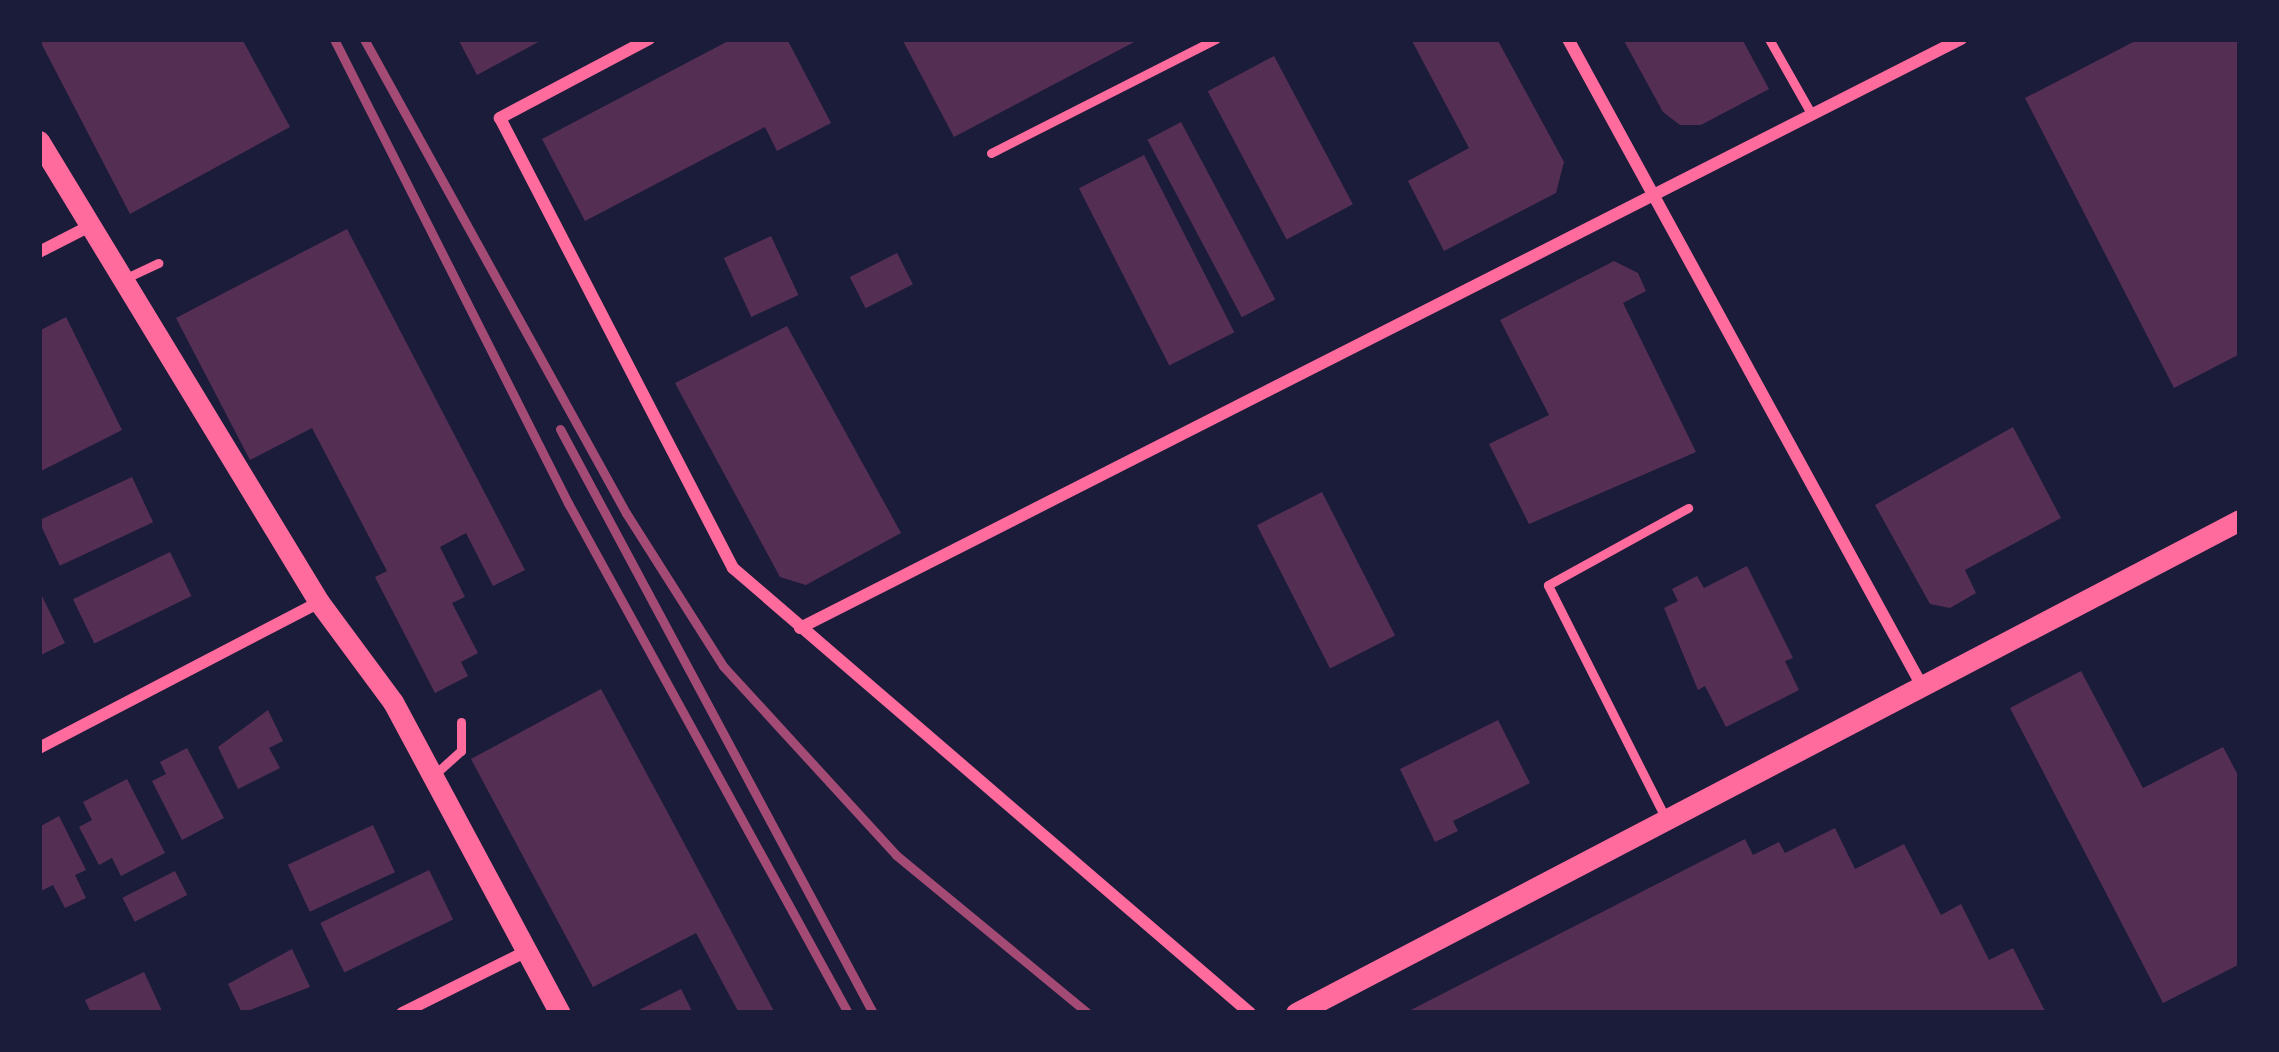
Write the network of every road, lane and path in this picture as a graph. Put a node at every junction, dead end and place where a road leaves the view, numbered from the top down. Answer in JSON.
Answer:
{"nodes":[{"id":1,"x":649,"y":39,"type":"edge"},
{"id":2,"x":1216,"y":39,"type":"edge"},
{"id":3,"x":1568,"y":39,"type":"edge"},
{"id":4,"x":1769,"y":39,"type":"edge"},
{"id":5,"x":1961,"y":39,"type":"edge"},
{"id":6,"x":1812,"y":116,"type":"junction"},
{"id":7,"x":39,"y":141,"type":"edge"},
{"id":8,"x":991,"y":153,"type":"dead end"},
{"id":9,"x":1654,"y":196,"type":"junction"},
{"id":10,"x":86,"y":228,"type":"junction"},
{"id":11,"x":39,"y":253,"type":"edge"},
{"id":12,"x":158,"y":263,"type":"dead end"},
{"id":13,"x":119,"y":281,"type":"junction"},
{"id":14,"x":1688,"y":508,"type":"dead end"},
{"id":15,"x":2240,"y":520,"type":"edge"},
{"id":16,"x":320,"y":602,"type":"junction"},
{"id":17,"x":800,"y":628,"type":"junction"},
{"id":18,"x":1921,"y":684,"type":"junction"},
{"id":19,"x":461,"y":722,"type":"dead end"},
{"id":20,"x":39,"y":748,"type":"edge"},
{"id":21,"x":434,"y":775,"type":"junction"},
{"id":22,"x":1666,"y":818,"type":"junction"},
{"id":23,"x":527,"y":951,"type":"junction"},
{"id":24,"x":403,"y":1013,"type":"edge"},
{"id":25,"x":560,"y":1013,"type":"edge"},
{"id":26,"x":1250,"y":1013,"type":"edge"},
{"id":27,"x":1296,"y":1013,"type":"edge"}],
"edges":[{"from":1,"to":17,"type":"street"},
{"from":2,"to":8,"type":"lane"},
{"from":3,"to":9,"type":"street"},
{"from":4,"to":6,"type":"lane"},
{"from":5,"to":6,"type":"street"},
{"from":6,"to":9,"type":"street"},
{"from":7,"to":10,"type":"street"},
{"from":9,"to":17,"type":"street"},
{"from":9,"to":18,"type":"street"},
{"from":10,"to":11,"type":"street"},
{"from":10,"to":13,"type":"street"},
{"from":12,"to":13,"type":"lane"},
{"from":13,"to":16,"type":"street"},
{"from":14,"to":22,"type":"lane"},
{"from":15,"to":18,"type":"street"},
{"from":16,"to":20,"type":"street"},
{"from":16,"to":21,"type":"street"},
{"from":17,"to":26,"type":"street"},
{"from":18,"to":22,"type":"street"},
{"from":19,"to":21,"type":"lane"},
{"from":21,"to":23,"type":"street"},
{"from":22,"to":27,"type":"street"},
{"from":23,"to":24,"type":"street"},
{"from":23,"to":25,"type":"street"}]}
